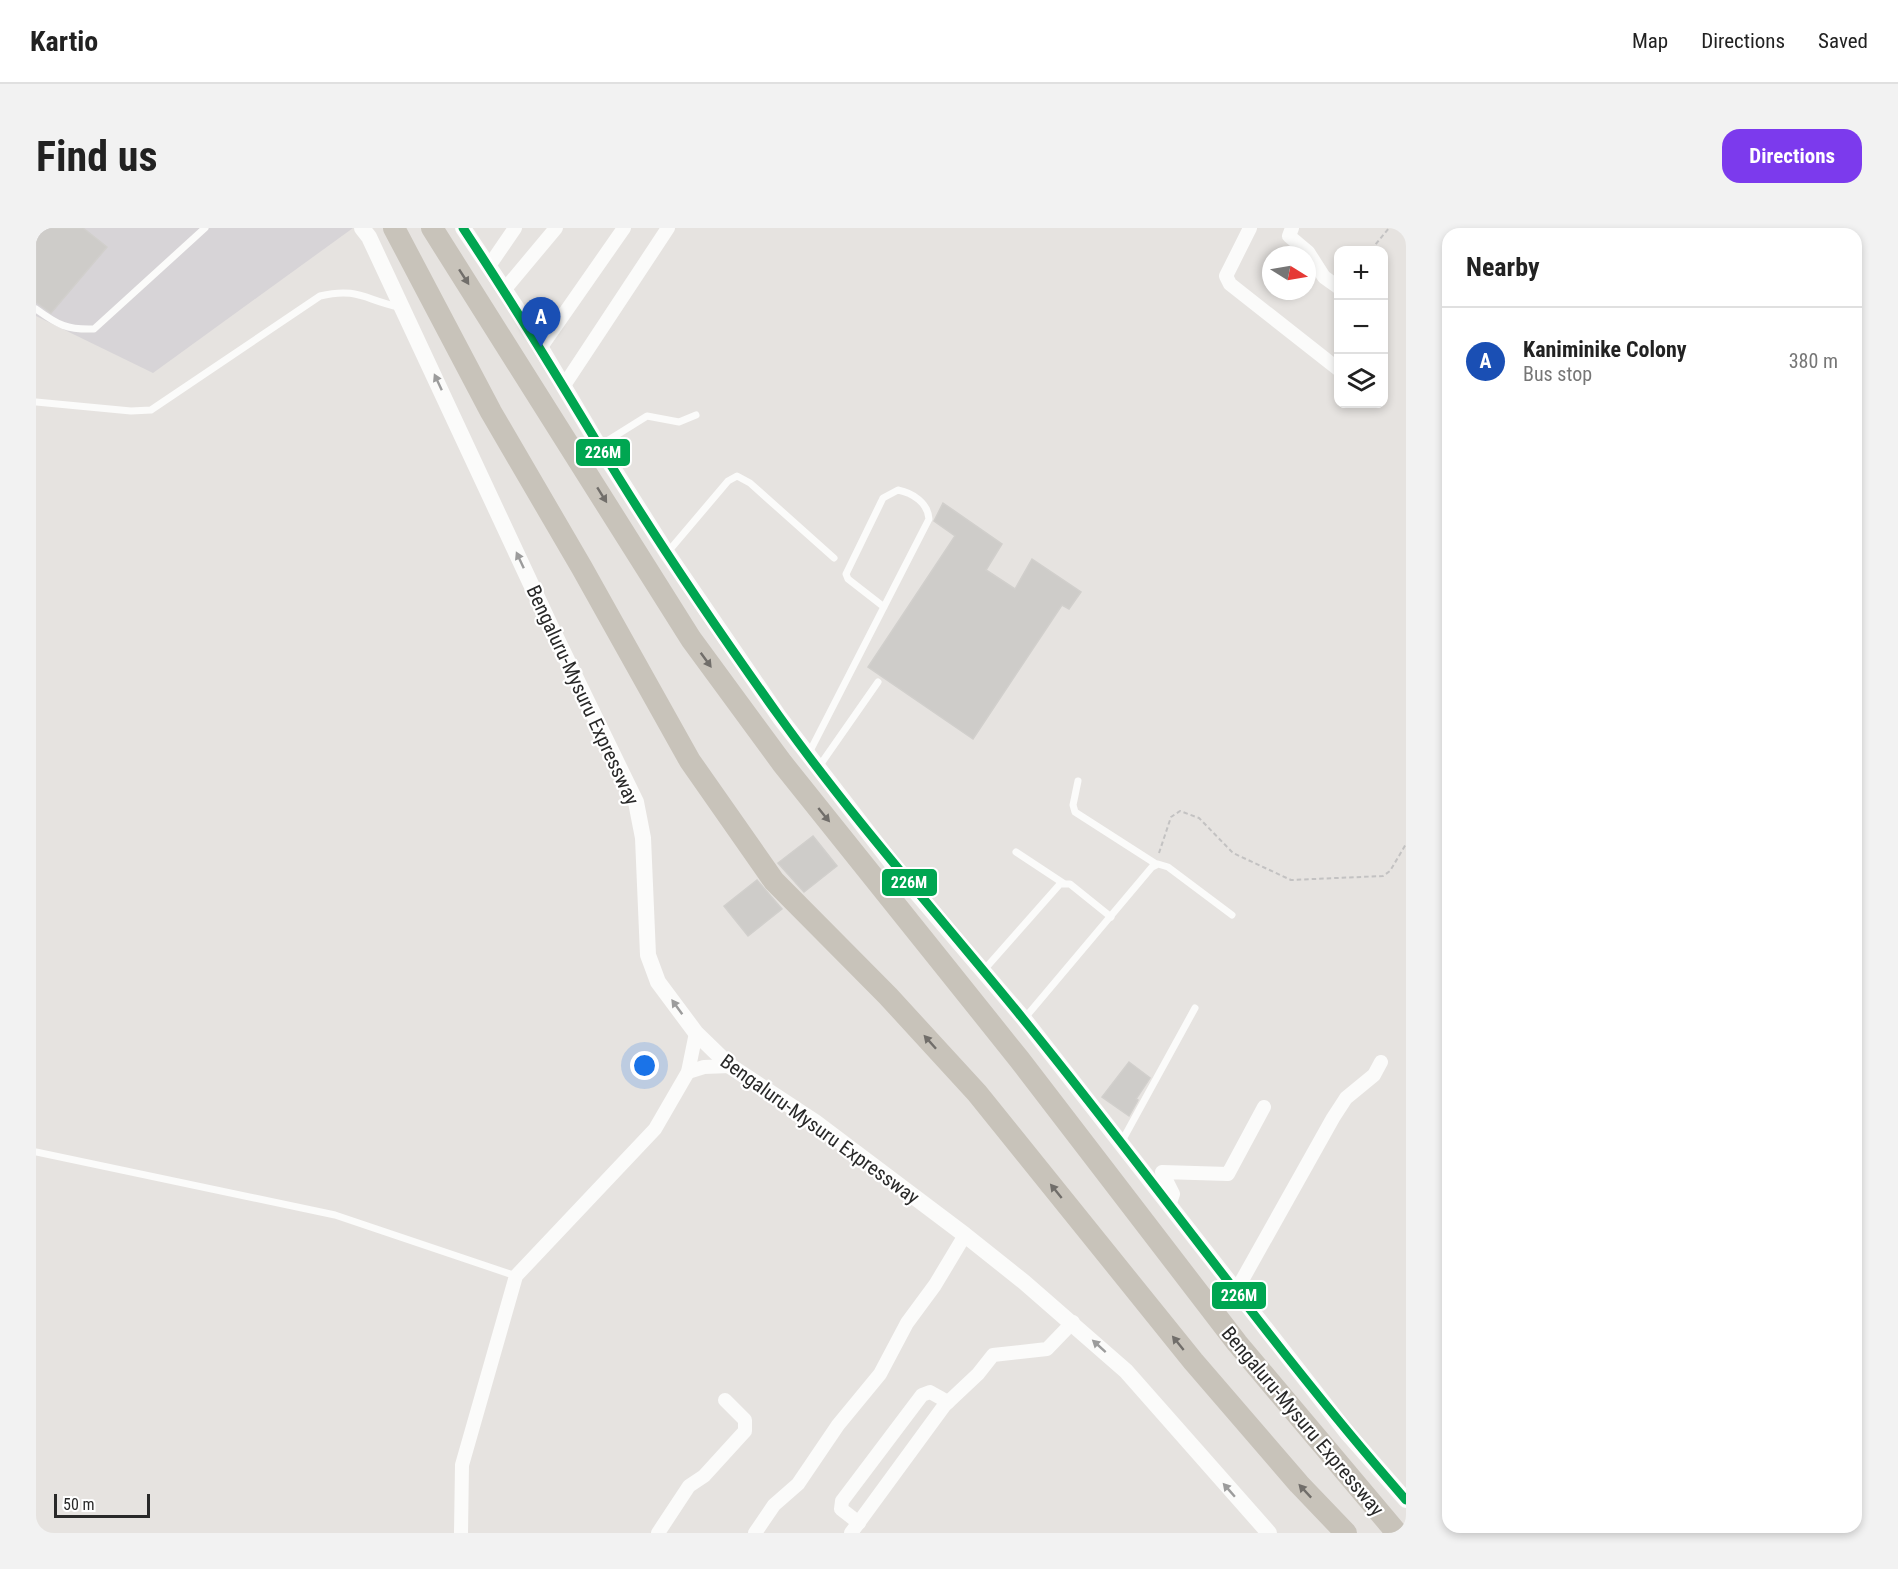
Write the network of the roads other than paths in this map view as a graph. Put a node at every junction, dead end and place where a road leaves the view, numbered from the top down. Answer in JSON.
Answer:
{"nodes":[{"id":1,"x":206,"y":228,"type":"edge"},
{"id":2,"x":362,"y":228,"type":"edge"},
{"id":3,"x":394,"y":228,"type":"edge"},
{"id":4,"x":432,"y":228,"type":"edge"},
{"id":5,"x":463,"y":228,"type":"edge"},
{"id":6,"x":515,"y":228,"type":"edge"},
{"id":7,"x":556,"y":228,"type":"edge"},
{"id":8,"x":624,"y":228,"type":"edge"},
{"id":9,"x":668,"y":228,"type":"edge"},
{"id":10,"x":1250,"y":228,"type":"edge"},
{"id":11,"x":1292,"y":228,"type":"edge"},
{"id":12,"x":489,"y":267,"type":"junction"},
{"id":13,"x":1334,"y":284,"type":"edge"},
{"id":14,"x":505,"y":290,"type":"junction"},
{"id":15,"x":402,"y":307,"type":"junction"},
{"id":16,"x":36,"y":309,"type":"edge"},
{"id":17,"x":541,"y":347,"type":"junction"},
{"id":18,"x":1334,"y":366,"type":"edge"},
{"id":19,"x":563,"y":387,"type":"junction"},
{"id":20,"x":36,"y":402,"type":"edge"},
{"id":21,"x":696,"y":414,"type":"dead end"},
{"id":22,"x":599,"y":446,"type":"junction"},
{"id":23,"x":667,"y":553,"type":"junction"},
{"id":24,"x":834,"y":558,"type":"dead end"},
{"id":25,"x":884,"y":607,"type":"junction"},
{"id":26,"x":878,"y":682,"type":"dead end"},
{"id":27,"x":813,"y":761,"type":"junction"},
{"id":28,"x":1077,"y":781,"type":"dead end"},
{"id":29,"x":1016,"y":852,"type":"dead end"},
{"id":30,"x":1156,"y":864,"type":"junction"},
{"id":31,"x":1063,"y":883,"type":"junction"},
{"id":32,"x":1232,"y":915,"type":"dead end"},
{"id":33,"x":1111,"y":917,"type":"junction"},
{"id":34,"x":983,"y":971,"type":"junction"},
{"id":35,"x":1195,"y":1008,"type":"dead end"},
{"id":36,"x":1024,"y":1019,"type":"junction"},
{"id":37,"x":696,"y":1033,"type":"junction"},
{"id":38,"x":1381,"y":1062,"type":"dead end"},
{"id":39,"x":730,"y":1066,"type":"junction"},
{"id":40,"x":688,"y":1072,"type":"junction"},
{"id":41,"x":1264,"y":1107,"type":"dead end"},
{"id":42,"x":1121,"y":1143,"type":"junction"},
{"id":43,"x":36,"y":1152,"type":"edge"},
{"id":44,"x":1169,"y":1205,"type":"junction"},
{"id":45,"x":965,"y":1235,"type":"junction"},
{"id":46,"x":516,"y":1276,"type":"junction"},
{"id":47,"x":1236,"y":1291,"type":"junction"},
{"id":48,"x":1073,"y":1322,"type":"junction"},
{"id":49,"x":725,"y":1400,"type":"dead end"},
{"id":50,"x":948,"y":1402,"type":"junction"},
{"id":51,"x":1406,"y":1500,"type":"edge"},
{"id":52,"x":855,"y":1528,"type":"edge"},
{"id":53,"x":461,"y":1533,"type":"edge"},
{"id":54,"x":658,"y":1533,"type":"edge"},
{"id":55,"x":755,"y":1533,"type":"edge"},
{"id":56,"x":1269,"y":1533,"type":"edge"},
{"id":57,"x":1346,"y":1533,"type":"edge"},
{"id":58,"x":1397,"y":1533,"type":"edge"}],
"edges":[{"from":1,"to":16,"type":"lane"},
{"from":2,"to":15,"type":"street","name":"Bengaluru-Mysuru Expressway"},
{"from":57,"to":3,"type":"highway","name":"Bengaluru-Mysuru Expressway","one_way":true},
{"from":4,"to":58,"type":"highway","name":"Bengaluru-Mysuru Expressway","one_way":true},
{"from":5,"to":12,"type":"street","name":"Bengaluru-Mysuru Expressway"},
{"from":6,"to":12,"type":"street"},
{"from":7,"to":14,"type":"street"},
{"from":8,"to":17,"type":"street"},
{"from":9,"to":19,"type":"street"},
{"from":10,"to":18,"type":"street"},
{"from":11,"to":13,"type":"street"},
{"from":12,"to":14,"type":"street","name":"Bengaluru-Mysuru Expressway"},
{"from":14,"to":17,"type":"street","name":"Bengaluru-Mysuru Expressway"},
{"from":15,"to":20,"type":"lane"},
{"from":37,"to":15,"type":"street","name":"Bengaluru-Mysuru Expressway","one_way":true},
{"from":17,"to":19,"type":"street","name":"Bengaluru-Mysuru Expressway"},
{"from":19,"to":22,"type":"street","name":"Bengaluru-Mysuru Expressway"},
{"from":21,"to":22,"type":"lane"},
{"from":22,"to":23,"type":"street","name":"Bengaluru-Mysuru Expressway"},
{"from":23,"to":24,"type":"lane"},
{"from":23,"to":27,"type":"street","name":"Bengaluru-Mysuru Expressway"},
{"from":25,"to":25,"type":"lane"},
{"from":25,"to":27,"type":"lane"},
{"from":26,"to":27,"type":"lane"},
{"from":27,"to":34,"type":"street","name":"Bengaluru-Mysuru Expressway"},
{"from":28,"to":30,"type":"lane"},
{"from":29,"to":31,"type":"lane"},
{"from":30,"to":32,"type":"lane"},
{"from":30,"to":33,"type":"lane"},
{"from":31,"to":33,"type":"lane"},
{"from":31,"to":34,"type":"lane"},
{"from":33,"to":36,"type":"lane"},
{"from":34,"to":36,"type":"street","name":"Bengaluru-Mysuru Expressway"},
{"from":35,"to":42,"type":"lane"},
{"from":36,"to":42,"type":"street","name":"Bengaluru-Mysuru Expressway"},
{"from":37,"to":39,"type":"street","name":"Bengaluru-Mysuru Expressway"},
{"from":37,"to":40,"type":"street"},
{"from":38,"to":47,"type":"street"},
{"from":39,"to":40,"type":"street"},
{"from":39,"to":45,"type":"street","name":"Bengaluru-Mysuru Expressway"},
{"from":40,"to":46,"type":"street"},
{"from":41,"to":44,"type":"street"},
{"from":42,"to":44,"type":"street","name":"Bengaluru-Mysuru Expressway"},
{"from":43,"to":46,"type":"lane"},
{"from":44,"to":47,"type":"street","name":"Bengaluru-Mysuru Expressway"},
{"from":45,"to":48,"type":"street","name":"Bengaluru-Mysuru Expressway"},
{"from":45,"to":55,"type":"street"},
{"from":46,"to":53,"type":"street"},
{"from":47,"to":51,"type":"street","name":"Bengaluru-Mysuru Expressway"},
{"from":48,"to":50,"type":"street"},
{"from":56,"to":48,"type":"street","name":"Bengaluru-Mysuru Expressway","one_way":true},
{"from":49,"to":54,"type":"street"},
{"from":50,"to":52,"type":"street"},
{"from":50,"to":52,"type":"street"}]}
